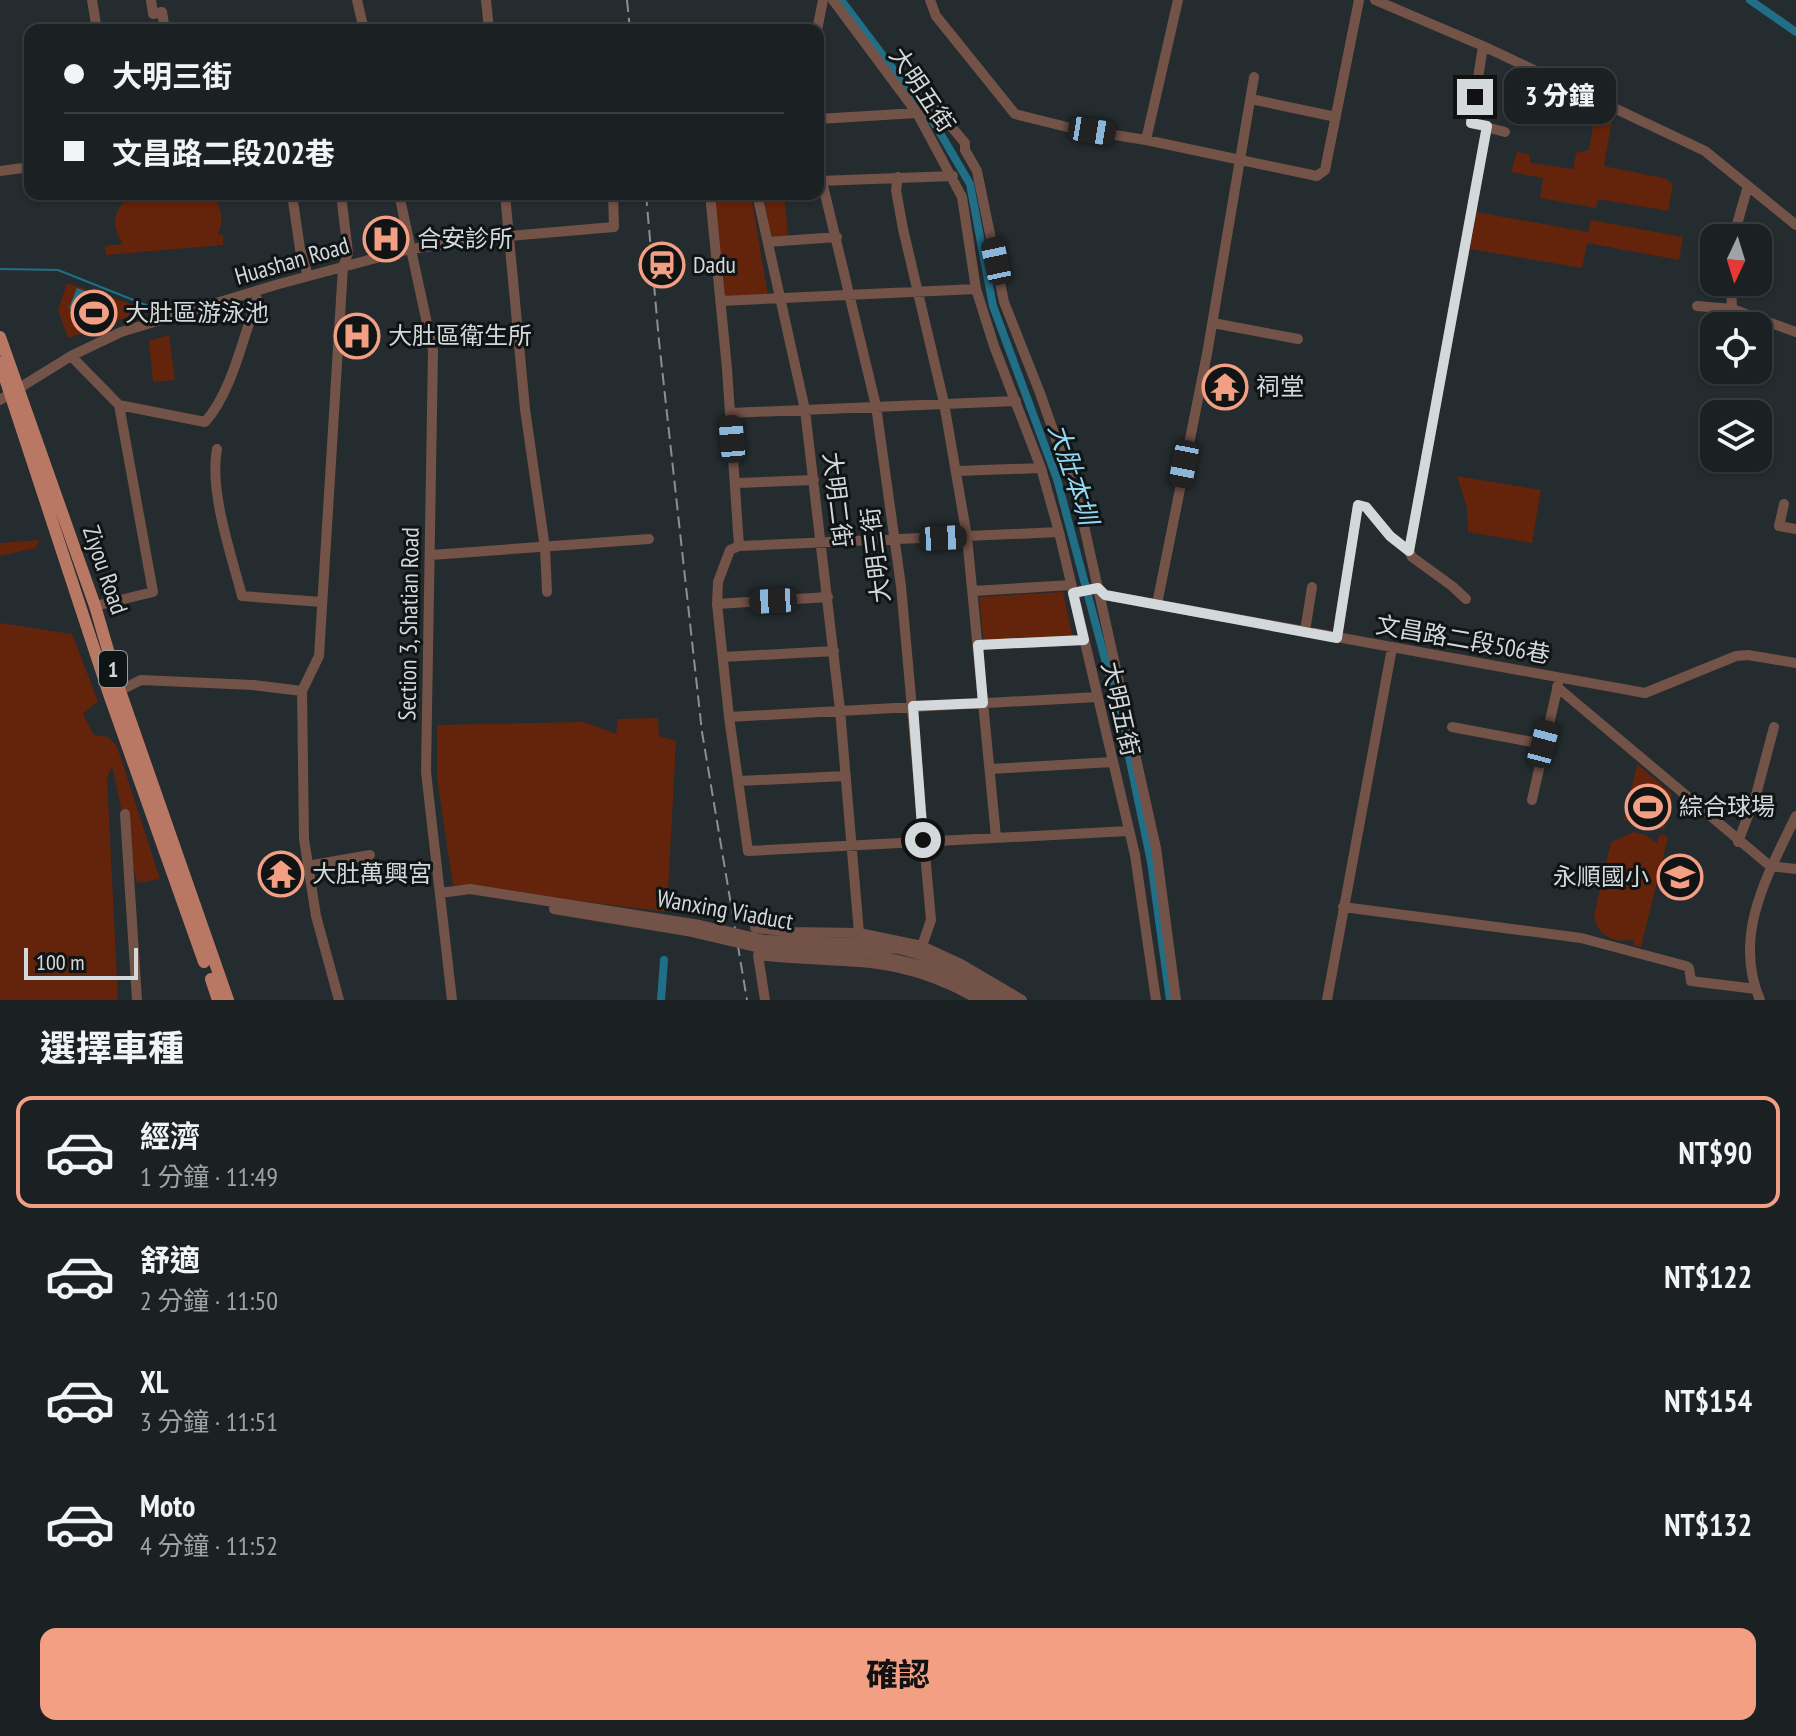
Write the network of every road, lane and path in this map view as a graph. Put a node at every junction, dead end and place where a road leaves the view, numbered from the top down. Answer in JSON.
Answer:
{"nodes":[{"id":1,"x":92,"y":0,"type":"edge"},
{"id":2,"x":151,"y":0,"type":"edge"},
{"id":3,"x":357,"y":0,"type":"edge"},
{"id":4,"x":486,"y":0,"type":"edge"},
{"id":5,"x":823,"y":0,"type":"edge"},
{"id":6,"x":833,"y":0,"type":"edge"},
{"id":7,"x":930,"y":0,"type":"edge"},
{"id":8,"x":1178,"y":0,"type":"edge"},
{"id":9,"x":1359,"y":0,"type":"edge"},
{"id":10,"x":1375,"y":0,"type":"edge"},
{"id":11,"x":96,"y":24,"type":"edge"},
{"id":12,"x":164,"y":24,"type":"edge"},
{"id":13,"x":363,"y":24,"type":"edge"},
{"id":14,"x":488,"y":24,"type":"edge"},
{"id":15,"x":818,"y":24,"type":"edge"},
{"id":16,"x":1483,"y":46,"type":"junction"},
{"id":17,"x":1254,"y":77,"type":"dead end"},
{"id":18,"x":1251,"y":99,"type":"junction"},
{"id":19,"x":917,"y":113,"type":"junction"},
{"id":20,"x":1336,"y":117,"type":"junction"},
{"id":21,"x":824,"y":119,"type":"edge"},
{"id":22,"x":1487,"y":126,"type":"junction"},
{"id":23,"x":1505,"y":132,"type":"dead end"},
{"id":24,"x":1146,"y":140,"type":"junction"},
{"id":25,"x":1240,"y":160,"type":"junction"},
{"id":26,"x":24,"y":168,"type":"edge"},
{"id":27,"x":0,"y":171,"type":"edge"},
{"id":28,"x":953,"y":176,"type":"junction"},
{"id":29,"x":898,"y":177,"type":"junction"},
{"id":30,"x":824,"y":181,"type":"edge"},
{"id":31,"x":1748,"y":186,"type":"junction"},
{"id":32,"x":824,"y":194,"type":"edge"},
{"id":33,"x":293,"y":200,"type":"edge"},
{"id":34,"x":342,"y":200,"type":"edge"},
{"id":35,"x":400,"y":200,"type":"edge"},
{"id":36,"x":506,"y":200,"type":"edge"},
{"id":37,"x":613,"y":200,"type":"edge"},
{"id":38,"x":711,"y":200,"type":"edge"},
{"id":39,"x":758,"y":200,"type":"edge"},
{"id":40,"x":1737,"y":224,"type":"edge"},
{"id":41,"x":1796,"y":225,"type":"edge"},
{"id":42,"x":509,"y":236,"type":"junction"},
{"id":43,"x":837,"y":237,"type":"junction"},
{"id":44,"x":768,"y":242,"type":"junction"},
{"id":45,"x":410,"y":249,"type":"junction"},
{"id":46,"x":343,"y":267,"type":"junction"},
{"id":47,"x":308,"y":276,"type":"junction"},
{"id":48,"x":976,"y":289,"type":"junction"},
{"id":49,"x":917,"y":291,"type":"junction"},
{"id":50,"x":850,"y":293,"type":"junction"},
{"id":51,"x":1732,"y":296,"type":"edge"},
{"id":52,"x":257,"y":299,"type":"dead end"},
{"id":53,"x":778,"y":299,"type":"junction"},
{"id":54,"x":720,"y":301,"type":"junction"},
{"id":55,"x":1697,"y":306,"type":"dead end"},
{"id":56,"x":1732,"y":309,"type":"junction"},
{"id":57,"x":1213,"y":323,"type":"junction"},
{"id":58,"x":1796,"y":332,"type":"edge"},
{"id":59,"x":0,"y":337,"type":"edge"},
{"id":60,"x":1298,"y":339,"type":"dead end"},
{"id":61,"x":71,"y":356,"type":"junction"},
{"id":62,"x":0,"y":363,"type":"edge"},
{"id":63,"x":10,"y":394,"type":"edge"},
{"id":64,"x":1016,"y":401,"type":"junction"},
{"id":65,"x":944,"y":403,"type":"junction"},
{"id":66,"x":119,"y":405,"type":"junction"},
{"id":67,"x":876,"y":406,"type":"junction"},
{"id":68,"x":805,"y":410,"type":"junction"},
{"id":69,"x":730,"y":413,"type":"junction"},
{"id":70,"x":217,"y":449,"type":"dead end"},
{"id":71,"x":1041,"y":468,"type":"junction"},
{"id":72,"x":956,"y":471,"type":"junction"},
{"id":73,"x":814,"y":480,"type":"junction"},
{"id":74,"x":737,"y":483,"type":"junction"},
{"id":75,"x":1784,"y":504,"type":"dead end"},
{"id":76,"x":1796,"y":529,"type":"edge"},
{"id":77,"x":1059,"y":532,"type":"junction"},
{"id":78,"x":967,"y":537,"type":"junction"},
{"id":79,"x":649,"y":539,"type":"dead end"},
{"id":80,"x":896,"y":540,"type":"junction"},
{"id":81,"x":823,"y":543,"type":"junction"},
{"id":82,"x":739,"y":546,"type":"junction"},
{"id":83,"x":545,"y":548,"type":"junction"},
{"id":84,"x":1409,"y":551,"type":"junction"},
{"id":85,"x":431,"y":555,"type":"junction"},
{"id":86,"x":1312,"y":587,"type":"dead end"},
{"id":87,"x":1098,"y":588,"type":"junction"},
{"id":88,"x":1072,"y":589,"type":"junction"},
{"id":89,"x":973,"y":591,"type":"junction"},
{"id":90,"x":547,"y":592,"type":"dead end"},
{"id":91,"x":828,"y":597,"type":"junction"},
{"id":92,"x":1466,"y":599,"type":"dead end"},
{"id":93,"x":322,"y":602,"type":"junction"},
{"id":94,"x":717,"y":604,"type":"junction"},
{"id":95,"x":1157,"y":604,"type":"junction"},
{"id":96,"x":95,"y":606,"type":"junction"},
{"id":97,"x":1305,"y":631,"type":"junction"},
{"id":98,"x":1337,"y":638,"type":"junction"},
{"id":99,"x":1084,"y":640,"type":"junction"},
{"id":100,"x":978,"y":645,"type":"junction"},
{"id":101,"x":1392,"y":648,"type":"junction"},
{"id":102,"x":834,"y":651,"type":"junction"},
{"id":103,"x":723,"y":657,"type":"junction"},
{"id":104,"x":1796,"y":663,"type":"edge"},
{"id":105,"x":1558,"y":682,"type":"junction"},
{"id":106,"x":302,"y":691,"type":"junction"},
{"id":107,"x":115,"y":693,"type":"junction"},
{"id":108,"x":1098,"y":697,"type":"junction"},
{"id":109,"x":983,"y":703,"type":"junction"},
{"id":110,"x":913,"y":706,"type":"junction"},
{"id":111,"x":840,"y":710,"type":"junction"},
{"id":112,"x":729,"y":717,"type":"junction"},
{"id":113,"x":1452,"y":727,"type":"dead end"},
{"id":114,"x":1774,"y":727,"type":"dead end"},
{"id":115,"x":1543,"y":744,"type":"junction"},
{"id":116,"x":1113,"y":762,"type":"junction"},
{"id":117,"x":990,"y":769,"type":"junction"},
{"id":118,"x":846,"y":776,"type":"junction"},
{"id":119,"x":739,"y":781,"type":"junction"},
{"id":120,"x":1532,"y":800,"type":"dead end"},
{"id":121,"x":125,"y":814,"type":"dead end"},
{"id":122,"x":1796,"y":816,"type":"edge"},
{"id":123,"x":1128,"y":831,"type":"junction"},
{"id":124,"x":996,"y":837,"type":"junction"},
{"id":125,"x":923,"y":840,"type":"junction"},
{"id":126,"x":1738,"y":842,"type":"junction"},
{"id":127,"x":852,"y":844,"type":"junction"},
{"id":128,"x":370,"y":855,"type":"dead end"},
{"id":129,"x":307,"y":866,"type":"junction"},
{"id":130,"x":1770,"y":866,"type":"junction"},
{"id":131,"x":1796,"y":869,"type":"edge"},
{"id":132,"x":470,"y":892,"type":"junction"},
{"id":133,"x":440,"y":893,"type":"junction"},
{"id":134,"x":1343,"y":907,"type":"junction"},
{"id":135,"x":755,"y":928,"type":"dead end"},
{"id":136,"x":790,"y":932,"type":"junction"},
{"id":137,"x":859,"y":933,"type":"junction"},
{"id":138,"x":922,"y":946,"type":"junction"},
{"id":139,"x":788,"y":959,"type":"junction"},
{"id":140,"x":857,"y":960,"type":"junction"},
{"id":141,"x":1756,"y":989,"type":"junction"},
{"id":142,"x":137,"y":1000,"type":"edge"},
{"id":143,"x":218,"y":1000,"type":"edge"},
{"id":144,"x":228,"y":1000,"type":"edge"},
{"id":145,"x":339,"y":1000,"type":"edge"},
{"id":146,"x":452,"y":1000,"type":"edge"},
{"id":147,"x":765,"y":1000,"type":"edge"},
{"id":148,"x":979,"y":1000,"type":"edge"},
{"id":149,"x":993,"y":1000,"type":"edge"},
{"id":150,"x":1010,"y":1000,"type":"edge"},
{"id":151,"x":1022,"y":1000,"type":"edge"},
{"id":152,"x":1156,"y":1000,"type":"edge"},
{"id":153,"x":1176,"y":1000,"type":"edge"},
{"id":154,"x":1327,"y":1000,"type":"edge"},
{"id":155,"x":1760,"y":1000,"type":"edge"}],
"edges":[{"from":1,"to":11,"type":"street"},
{"from":2,"to":12,"type":"street"},
{"from":3,"to":13,"type":"street"},
{"from":4,"to":14,"type":"street"},
{"from":5,"to":15,"type":"street"},
{"from":6,"to":19,"type":"street","name":"大明五街"},
{"from":7,"to":24,"type":"street"},
{"from":8,"to":24,"type":"street"},
{"from":9,"to":20,"type":"street"},
{"from":10,"to":16,"type":"street"},
{"from":16,"to":22,"type":"street"},
{"from":16,"to":31,"type":"street"},
{"from":17,"to":18,"type":"street"},
{"from":18,"to":20,"type":"street"},
{"from":18,"to":25,"type":"street"},
{"from":19,"to":21,"type":"street"},
{"from":19,"to":28,"type":"street","name":"大明五街"},
{"from":19,"to":87,"type":"street"},
{"from":20,"to":25,"type":"street"},
{"from":22,"to":23,"type":"street"},
{"from":22,"to":84,"type":"street"},
{"from":24,"to":25,"type":"street"},
{"from":25,"to":57,"type":"street"},
{"from":26,"to":27,"type":"street"},
{"from":28,"to":29,"type":"street"},
{"from":28,"to":48,"type":"street","name":"大明五街"},
{"from":29,"to":30,"type":"street"},
{"from":29,"to":49,"type":"street"},
{"from":31,"to":40,"type":"street"},
{"from":31,"to":41,"type":"street"},
{"from":32,"to":43,"type":"street","name":"大明三街"},
{"from":33,"to":47,"type":"street"},
{"from":34,"to":46,"type":"street"},
{"from":35,"to":45,"type":"street","name":"Section 3, Shatian Road"},
{"from":36,"to":42,"type":"street"},
{"from":37,"to":42,"type":"street","name":"Huashan Road"},
{"from":38,"to":54,"type":"street"},
{"from":39,"to":44,"type":"street","name":"大明二街"},
{"from":42,"to":45,"type":"street","name":"Huashan Road"},
{"from":42,"to":83,"type":"street"},
{"from":43,"to":44,"type":"street"},
{"from":43,"to":50,"type":"street","name":"大明三街"},
{"from":44,"to":53,"type":"street","name":"大明二街"},
{"from":45,"to":46,"type":"street","name":"Huashan Road"},
{"from":45,"to":85,"type":"street","name":"Section 3, Shatian Road"},
{"from":46,"to":47,"type":"street","name":"Huashan Road"},
{"from":46,"to":93,"type":"street"},
{"from":47,"to":61,"type":"street","name":"Huashan Road"},
{"from":48,"to":49,"type":"street"},
{"from":48,"to":64,"type":"street","name":"大明五街"},
{"from":49,"to":50,"type":"street"},
{"from":49,"to":65,"type":"street"},
{"from":50,"to":53,"type":"street"},
{"from":50,"to":67,"type":"street","name":"大明三街"},
{"from":51,"to":56,"type":"street"},
{"from":52,"to":66,"type":"street"},
{"from":53,"to":54,"type":"street"},
{"from":53,"to":68,"type":"street","name":"大明二街"},
{"from":54,"to":69,"type":"street"},
{"from":55,"to":56,"type":"street"},
{"from":56,"to":58,"type":"street"},
{"from":57,"to":60,"type":"street"},
{"from":57,"to":95,"type":"street"},
{"from":59,"to":63,"type":"main road","name":"Ziyou Road","number":"1"},
{"from":61,"to":63,"type":"street","name":"Huashan Road"},
{"from":61,"to":66,"type":"street"},
{"from":62,"to":63,"type":"main road","name":"Ziyou Road","number":"1"},
{"from":63,"to":96,"type":"main road","name":"Ziyou Road","number":"1"},
{"from":63,"to":107,"type":"main road","name":"Ziyou Road","number":"1"},
{"from":64,"to":65,"type":"street"},
{"from":64,"to":71,"type":"street","name":"大明五街"},
{"from":65,"to":67,"type":"street"},
{"from":65,"to":72,"type":"street"},
{"from":66,"to":96,"type":"street"},
{"from":67,"to":68,"type":"street"},
{"from":67,"to":80,"type":"street","name":"大明三街"},
{"from":68,"to":69,"type":"street"},
{"from":68,"to":73,"type":"street","name":"大明二街"},
{"from":69,"to":74,"type":"street"},
{"from":70,"to":93,"type":"street"},
{"from":71,"to":72,"type":"street"},
{"from":71,"to":77,"type":"street","name":"大明五街"},
{"from":72,"to":78,"type":"street"},
{"from":73,"to":74,"type":"street"},
{"from":73,"to":81,"type":"street","name":"大明二街"},
{"from":74,"to":82,"type":"street"},
{"from":75,"to":76,"type":"street"},
{"from":77,"to":78,"type":"street"},
{"from":77,"to":88,"type":"street","name":"大明五街"},
{"from":78,"to":80,"type":"street"},
{"from":78,"to":89,"type":"street"},
{"from":79,"to":83,"type":"street"},
{"from":80,"to":81,"type":"street"},
{"from":80,"to":110,"type":"street","name":"大明三街"},
{"from":81,"to":82,"type":"street"},
{"from":81,"to":91,"type":"street","name":"大明二街"},
{"from":82,"to":94,"type":"street"},
{"from":83,"to":85,"type":"street"},
{"from":83,"to":90,"type":"street"},
{"from":84,"to":92,"type":"street"},
{"from":84,"to":98,"type":"street"},
{"from":85,"to":133,"type":"street","name":"Section 3, Shatian Road"},
{"from":86,"to":97,"type":"street"},
{"from":87,"to":88,"type":"street","name":"文昌路二段506巷"},
{"from":87,"to":95,"type":"street","name":"文昌路二段506巷"},
{"from":87,"to":153,"type":"street"},
{"from":88,"to":89,"type":"street","name":"文昌路二段506巷"},
{"from":88,"to":99,"type":"street","name":"大明五街"},
{"from":89,"to":100,"type":"street"},
{"from":91,"to":94,"type":"street"},
{"from":91,"to":102,"type":"street","name":"大明二街"},
{"from":93,"to":106,"type":"street"},
{"from":94,"to":103,"type":"street"},
{"from":95,"to":97,"type":"street","name":"文昌路二段506巷"},
{"from":96,"to":107,"type":"main road","name":"Ziyou Road","number":"1"},
{"from":97,"to":98,"type":"street","name":"文昌路二段506巷"},
{"from":98,"to":101,"type":"street","name":"文昌路二段506巷"},
{"from":99,"to":100,"type":"street"},
{"from":99,"to":108,"type":"street","name":"大明五街"},
{"from":100,"to":109,"type":"street"},
{"from":101,"to":105,"type":"street","name":"文昌路二段506巷"},
{"from":101,"to":134,"type":"street"},
{"from":102,"to":103,"type":"street"},
{"from":102,"to":111,"type":"street","name":"大明二街"},
{"from":103,"to":112,"type":"street"},
{"from":104,"to":105,"type":"street","name":"文昌路二段506巷"},
{"from":105,"to":115,"type":"street"},
{"from":105,"to":126,"type":"street"},
{"from":106,"to":107,"type":"street"},
{"from":106,"to":129,"type":"street"},
{"from":107,"to":143,"type":"main road","name":"Ziyou Road","number":"1"},
{"from":107,"to":144,"type":"main road","name":"Ziyou Road","number":"1"},
{"from":108,"to":109,"type":"street"},
{"from":108,"to":116,"type":"street","name":"大明五街"},
{"from":109,"to":110,"type":"street"},
{"from":109,"to":117,"type":"street"},
{"from":110,"to":111,"type":"street"},
{"from":110,"to":125,"type":"street","name":"大明三街"},
{"from":111,"to":112,"type":"street"},
{"from":111,"to":118,"type":"street","name":"大明二街"},
{"from":112,"to":119,"type":"street"},
{"from":113,"to":115,"type":"street"},
{"from":114,"to":126,"type":"street"},
{"from":115,"to":120,"type":"street"},
{"from":116,"to":117,"type":"street"},
{"from":116,"to":123,"type":"street","name":"大明五街"},
{"from":117,"to":124,"type":"street"},
{"from":118,"to":119,"type":"street"},
{"from":118,"to":127,"type":"street","name":"大明二街"},
{"from":119,"to":127,"type":"street"},
{"from":121,"to":142,"type":"street"},
{"from":122,"to":130,"type":"street"},
{"from":123,"to":124,"type":"street"},
{"from":123,"to":152,"type":"street","name":"大明五街"},
{"from":124,"to":125,"type":"street"},
{"from":125,"to":127,"type":"street"},
{"from":125,"to":138,"type":"street","name":"大明三街"},
{"from":126,"to":130,"type":"street"},
{"from":127,"to":137,"type":"street","name":"大明二街"},
{"from":128,"to":129,"type":"street"},
{"from":129,"to":145,"type":"street"},
{"from":130,"to":131,"type":"street"},
{"from":130,"to":141,"type":"street"},
{"from":132,"to":133,"type":"street"},
{"from":132,"to":149,"type":"street","name":"Wanxing Viaduct","bridge":true},
{"from":132,"to":150,"type":"street","name":"Wanxing Viaduct","bridge":true},
{"from":133,"to":146,"type":"street","name":"Section 3, Shatian Road"},
{"from":134,"to":141,"type":"street"},
{"from":134,"to":154,"type":"street"},
{"from":135,"to":136,"type":"street"},
{"from":136,"to":137,"type":"street"},
{"from":136,"to":139,"type":"street"},
{"from":137,"to":138,"type":"street"},
{"from":137,"to":140,"type":"street","name":"大明二街"},
{"from":138,"to":151,"type":"street"},
{"from":139,"to":140,"type":"street"},
{"from":139,"to":147,"type":"street"},
{"from":140,"to":148,"type":"street"},
{"from":141,"to":155,"type":"street"}]}
